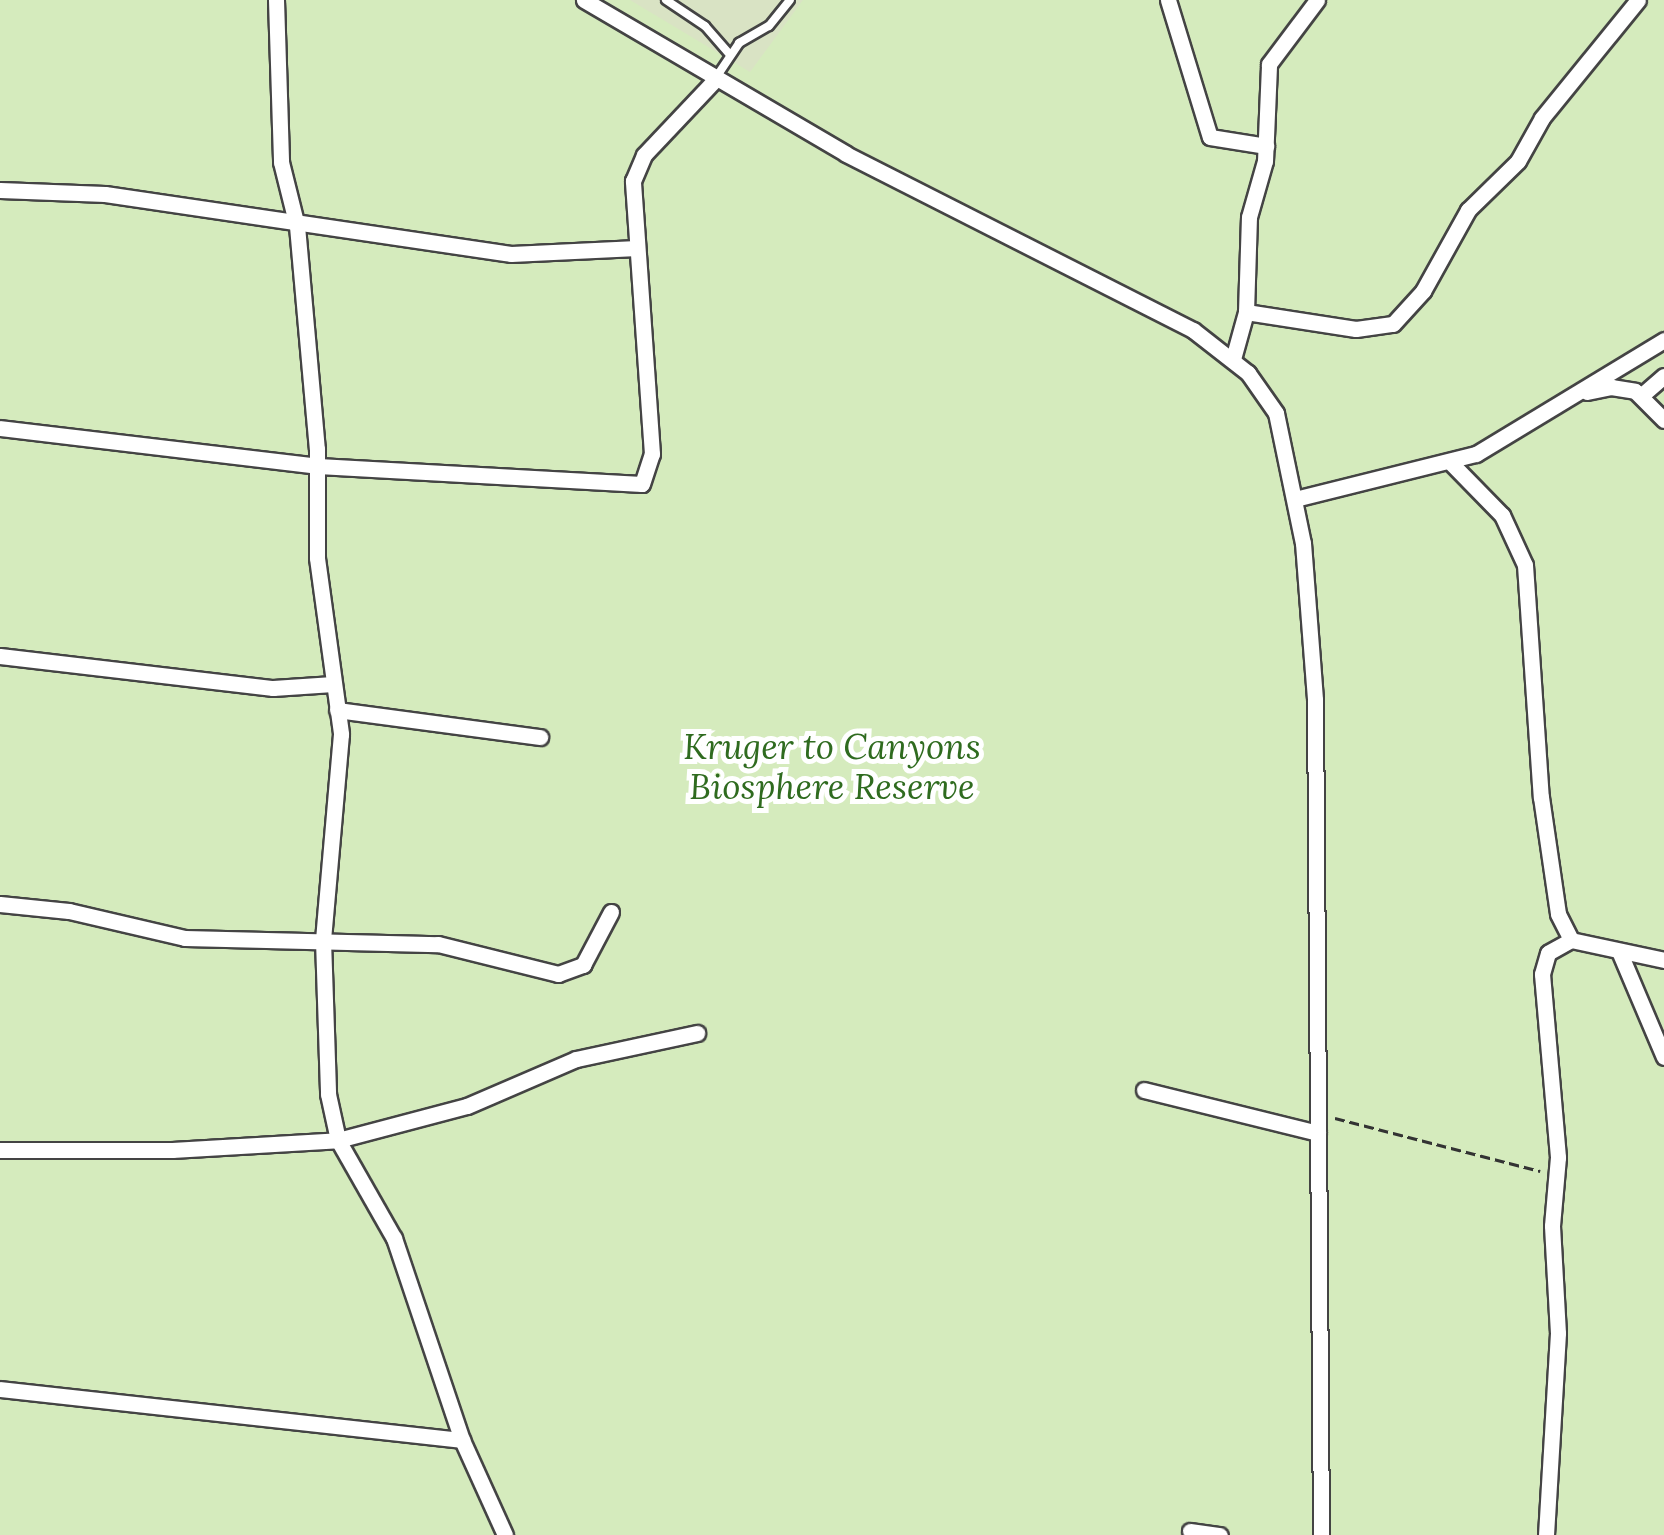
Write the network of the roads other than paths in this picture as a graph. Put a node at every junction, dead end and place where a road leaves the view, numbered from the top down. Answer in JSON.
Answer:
{"nodes":[{"id":1,"x":276,"y":0,"type":"edge"},
{"id":2,"x":584,"y":0,"type":"edge"},
{"id":3,"x":666,"y":0,"type":"edge"},
{"id":4,"x":790,"y":0,"type":"edge"},
{"id":5,"x":1168,"y":0,"type":"edge"},
{"id":6,"x":1317,"y":0,"type":"edge"},
{"id":7,"x":1638,"y":0,"type":"edge"},
{"id":8,"x":730,"y":54,"type":"junction"},
{"id":9,"x":715,"y":80,"type":"junction"},
{"id":10,"x":1266,"y":146,"type":"junction"},
{"id":11,"x":0,"y":190,"type":"edge"},
{"id":12,"x":297,"y":226,"type":"junction"},
{"id":13,"x":637,"y":248,"type":"junction"},
{"id":14,"x":1246,"y":312,"type":"junction"},
{"id":15,"x":1664,"y":340,"type":"edge"},
{"id":16,"x":1233,"y":359,"type":"junction"},
{"id":17,"x":1664,"y":376,"type":"edge"},
{"id":18,"x":1642,"y":395,"type":"junction"},
{"id":19,"x":1568,"y":398,"type":"junction"},
{"id":20,"x":1664,"y":420,"type":"edge"},
{"id":21,"x":0,"y":428,"type":"edge"},
{"id":22,"x":1451,"y":463,"type":"junction"},
{"id":23,"x":318,"y":466,"type":"junction"},
{"id":24,"x":1295,"y":499,"type":"junction"},
{"id":25,"x":0,"y":656,"type":"edge"},
{"id":26,"x":333,"y":684,"type":"junction"},
{"id":27,"x":337,"y":710,"type":"junction"},
{"id":28,"x":540,"y":737,"type":"dead end"},
{"id":29,"x":0,"y":904,"type":"edge"},
{"id":30,"x":610,"y":912,"type":"dead end"},
{"id":31,"x":323,"y":940,"type":"junction"},
{"id":32,"x":1571,"y":940,"type":"junction"},
{"id":33,"x":1619,"y":952,"type":"junction"},
{"id":34,"x":1664,"y":960,"type":"edge"},
{"id":35,"x":697,"y":1033,"type":"dead end"},
{"id":36,"x":1664,"y":1057,"type":"edge"},
{"id":37,"x":1144,"y":1090,"type":"dead end"},
{"id":38,"x":1318,"y":1133,"type":"junction"},
{"id":39,"x":338,"y":1140,"type":"junction"},
{"id":40,"x":0,"y":1150,"type":"edge"},
{"id":41,"x":0,"y":1390,"type":"edge"},
{"id":42,"x":462,"y":1440,"type":"junction"},
{"id":43,"x":1190,"y":1532,"type":"dead end"},
{"id":44,"x":505,"y":1535,"type":"edge"},
{"id":45,"x":1220,"y":1535,"type":"edge"},
{"id":46,"x":1320,"y":1535,"type":"edge"},
{"id":47,"x":1546,"y":1535,"type":"edge"}],
"edges":[{"from":1,"to":12,"type":"street"},
{"from":2,"to":9,"type":"street"},
{"from":3,"to":8,"type":"lane"},
{"from":4,"to":8,"type":"lane"},
{"from":5,"to":10,"type":"street"},
{"from":6,"to":10,"type":"street"},
{"from":7,"to":14,"type":"street"},
{"from":8,"to":9,"type":"lane"},
{"from":9,"to":13,"type":"street"},
{"from":9,"to":16,"type":"street"},
{"from":10,"to":14,"type":"street"},
{"from":11,"to":12,"type":"street"},
{"from":12,"to":13,"type":"street"},
{"from":12,"to":23,"type":"street"},
{"from":13,"to":23,"type":"street"},
{"from":14,"to":16,"type":"street"},
{"from":15,"to":19,"type":"street"},
{"from":16,"to":24,"type":"street"},
{"from":17,"to":18,"type":"street"},
{"from":18,"to":19,"type":"street"},
{"from":18,"to":20,"type":"street"},
{"from":19,"to":22,"type":"street"},
{"from":21,"to":23,"type":"street"},
{"from":22,"to":24,"type":"street"},
{"from":22,"to":32,"type":"street"},
{"from":23,"to":26,"type":"street"},
{"from":24,"to":38,"type":"street"},
{"from":25,"to":26,"type":"street"},
{"from":26,"to":27,"type":"street"},
{"from":27,"to":28,"type":"street"},
{"from":27,"to":31,"type":"street"},
{"from":29,"to":31,"type":"street"},
{"from":30,"to":31,"type":"street"},
{"from":31,"to":39,"type":"street"},
{"from":32,"to":33,"type":"street"},
{"from":32,"to":47,"type":"street"},
{"from":33,"to":34,"type":"street"},
{"from":33,"to":36,"type":"street"},
{"from":35,"to":39,"type":"street"},
{"from":37,"to":38,"type":"street"},
{"from":38,"to":46,"type":"street"},
{"from":39,"to":40,"type":"street"},
{"from":39,"to":42,"type":"street"},
{"from":41,"to":42,"type":"street"},
{"from":42,"to":44,"type":"street"},
{"from":43,"to":45,"type":"street"}]}
